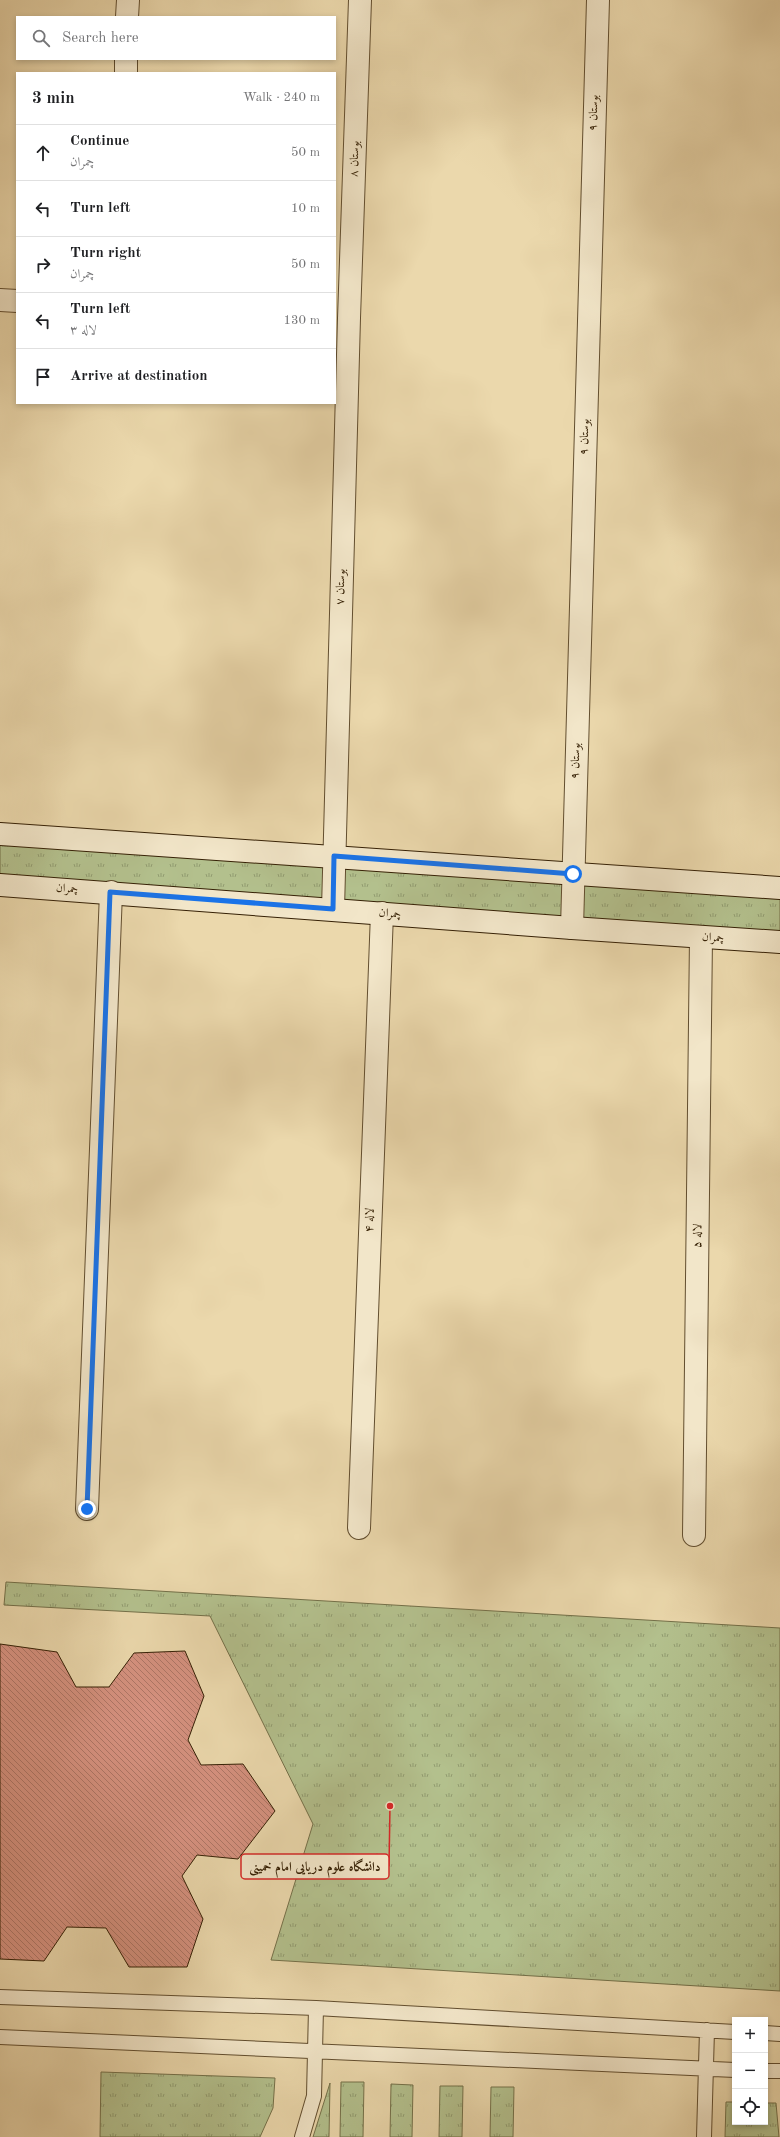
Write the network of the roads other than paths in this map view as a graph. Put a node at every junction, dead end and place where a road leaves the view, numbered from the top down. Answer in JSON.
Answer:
{"nodes":[{"id":1,"x":128,"y":0,"type":"edge"},
{"id":2,"x":360,"y":0,"type":"edge"},
{"id":3,"x":598,"y":0,"type":"edge"},
{"id":4,"x":128,"y":16,"type":"edge"},
{"id":5,"x":126,"y":60,"type":"edge"},
{"id":6,"x":126,"y":72,"type":"edge"},
{"id":7,"x":0,"y":300,"type":"edge"},
{"id":8,"x":16,"y":301,"type":"edge"},
{"id":9,"x":342,"y":318,"type":"edge"},
{"id":10,"x":0,"y":834,"type":"edge"},
{"id":11,"x":334,"y":856,"type":"junction"},
{"id":12,"x":573,"y":874,"type":"junction"},
{"id":13,"x":0,"y":885,"type":"edge"},
{"id":14,"x":780,"y":888,"type":"edge"},
{"id":15,"x":110,"y":892,"type":"junction"},
{"id":16,"x":333,"y":909,"type":"junction"},
{"id":17,"x":382,"y":913,"type":"junction"},
{"id":18,"x":572,"y":928,"type":"junction"},
{"id":19,"x":701,"y":937,"type":"junction"},
{"id":20,"x":780,"y":942,"type":"edge"},
{"id":21,"x":87,"y":1509,"type":"dead end"},
{"id":22,"x":359,"y":1528,"type":"dead end"},
{"id":23,"x":694,"y":1535,"type":"dead end"},
{"id":24,"x":0,"y":1997,"type":"edge"},
{"id":25,"x":316,"y":2008,"type":"junction"},
{"id":26,"x":707,"y":2030,"type":"junction"},
{"id":27,"x":732,"y":2032,"type":"edge"},
{"id":28,"x":768,"y":2033,"type":"edge"},
{"id":29,"x":780,"y":2034,"type":"edge"},
{"id":30,"x":0,"y":2037,"type":"edge"},
{"id":31,"x":316,"y":2052,"type":"junction"},
{"id":32,"x":707,"y":2068,"type":"junction"},
{"id":33,"x":732,"y":2070,"type":"edge"},
{"id":34,"x":768,"y":2071,"type":"edge"},
{"id":35,"x":780,"y":2071,"type":"edge"},
{"id":36,"x":302,"y":2137,"type":"edge"},
{"id":37,"x":704,"y":2137,"type":"edge"}],
"edges":[{"from":1,"to":4,"type":"street"},
{"from":2,"to":9,"type":"street","name":"بوستان ۸"},
{"from":3,"to":12,"type":"street","name":"بوستان ۹"},
{"from":5,"to":6,"type":"street"},
{"from":7,"to":8,"type":"street"},
{"from":9,"to":11,"type":"street","name":"بوستان ۷"},
{"from":10,"to":11,"type":"street"},
{"from":11,"to":12,"type":"street"},
{"from":11,"to":16,"type":"street","name":"بوستان ۷"},
{"from":12,"to":14,"type":"street"},
{"from":12,"to":18,"type":"street","name":"بوستان ۹"},
{"from":13,"to":15,"type":"street","name":"چمران"},
{"from":15,"to":16,"type":"street","name":"چمران"},
{"from":15,"to":21,"type":"street"},
{"from":16,"to":17,"type":"street","name":"چمران"},
{"from":17,"to":18,"type":"street","name":"چمران"},
{"from":17,"to":22,"type":"street","name":"لاله ۴"},
{"from":18,"to":19,"type":"street","name":"چمران"},
{"from":19,"to":20,"type":"street","name":"چمران"},
{"from":19,"to":23,"type":"street","name":"لاله ۵"},
{"from":24,"to":25,"type":"lane"},
{"from":25,"to":26,"type":"lane"},
{"from":25,"to":31,"type":"lane"},
{"from":26,"to":27,"type":"lane"},
{"from":26,"to":32,"type":"lane"},
{"from":28,"to":29,"type":"lane"},
{"from":30,"to":31,"type":"lane"},
{"from":31,"to":32,"type":"lane"},
{"from":31,"to":36,"type":"lane"},
{"from":32,"to":33,"type":"lane"},
{"from":32,"to":37,"type":"lane"},
{"from":34,"to":35,"type":"lane"}]}
